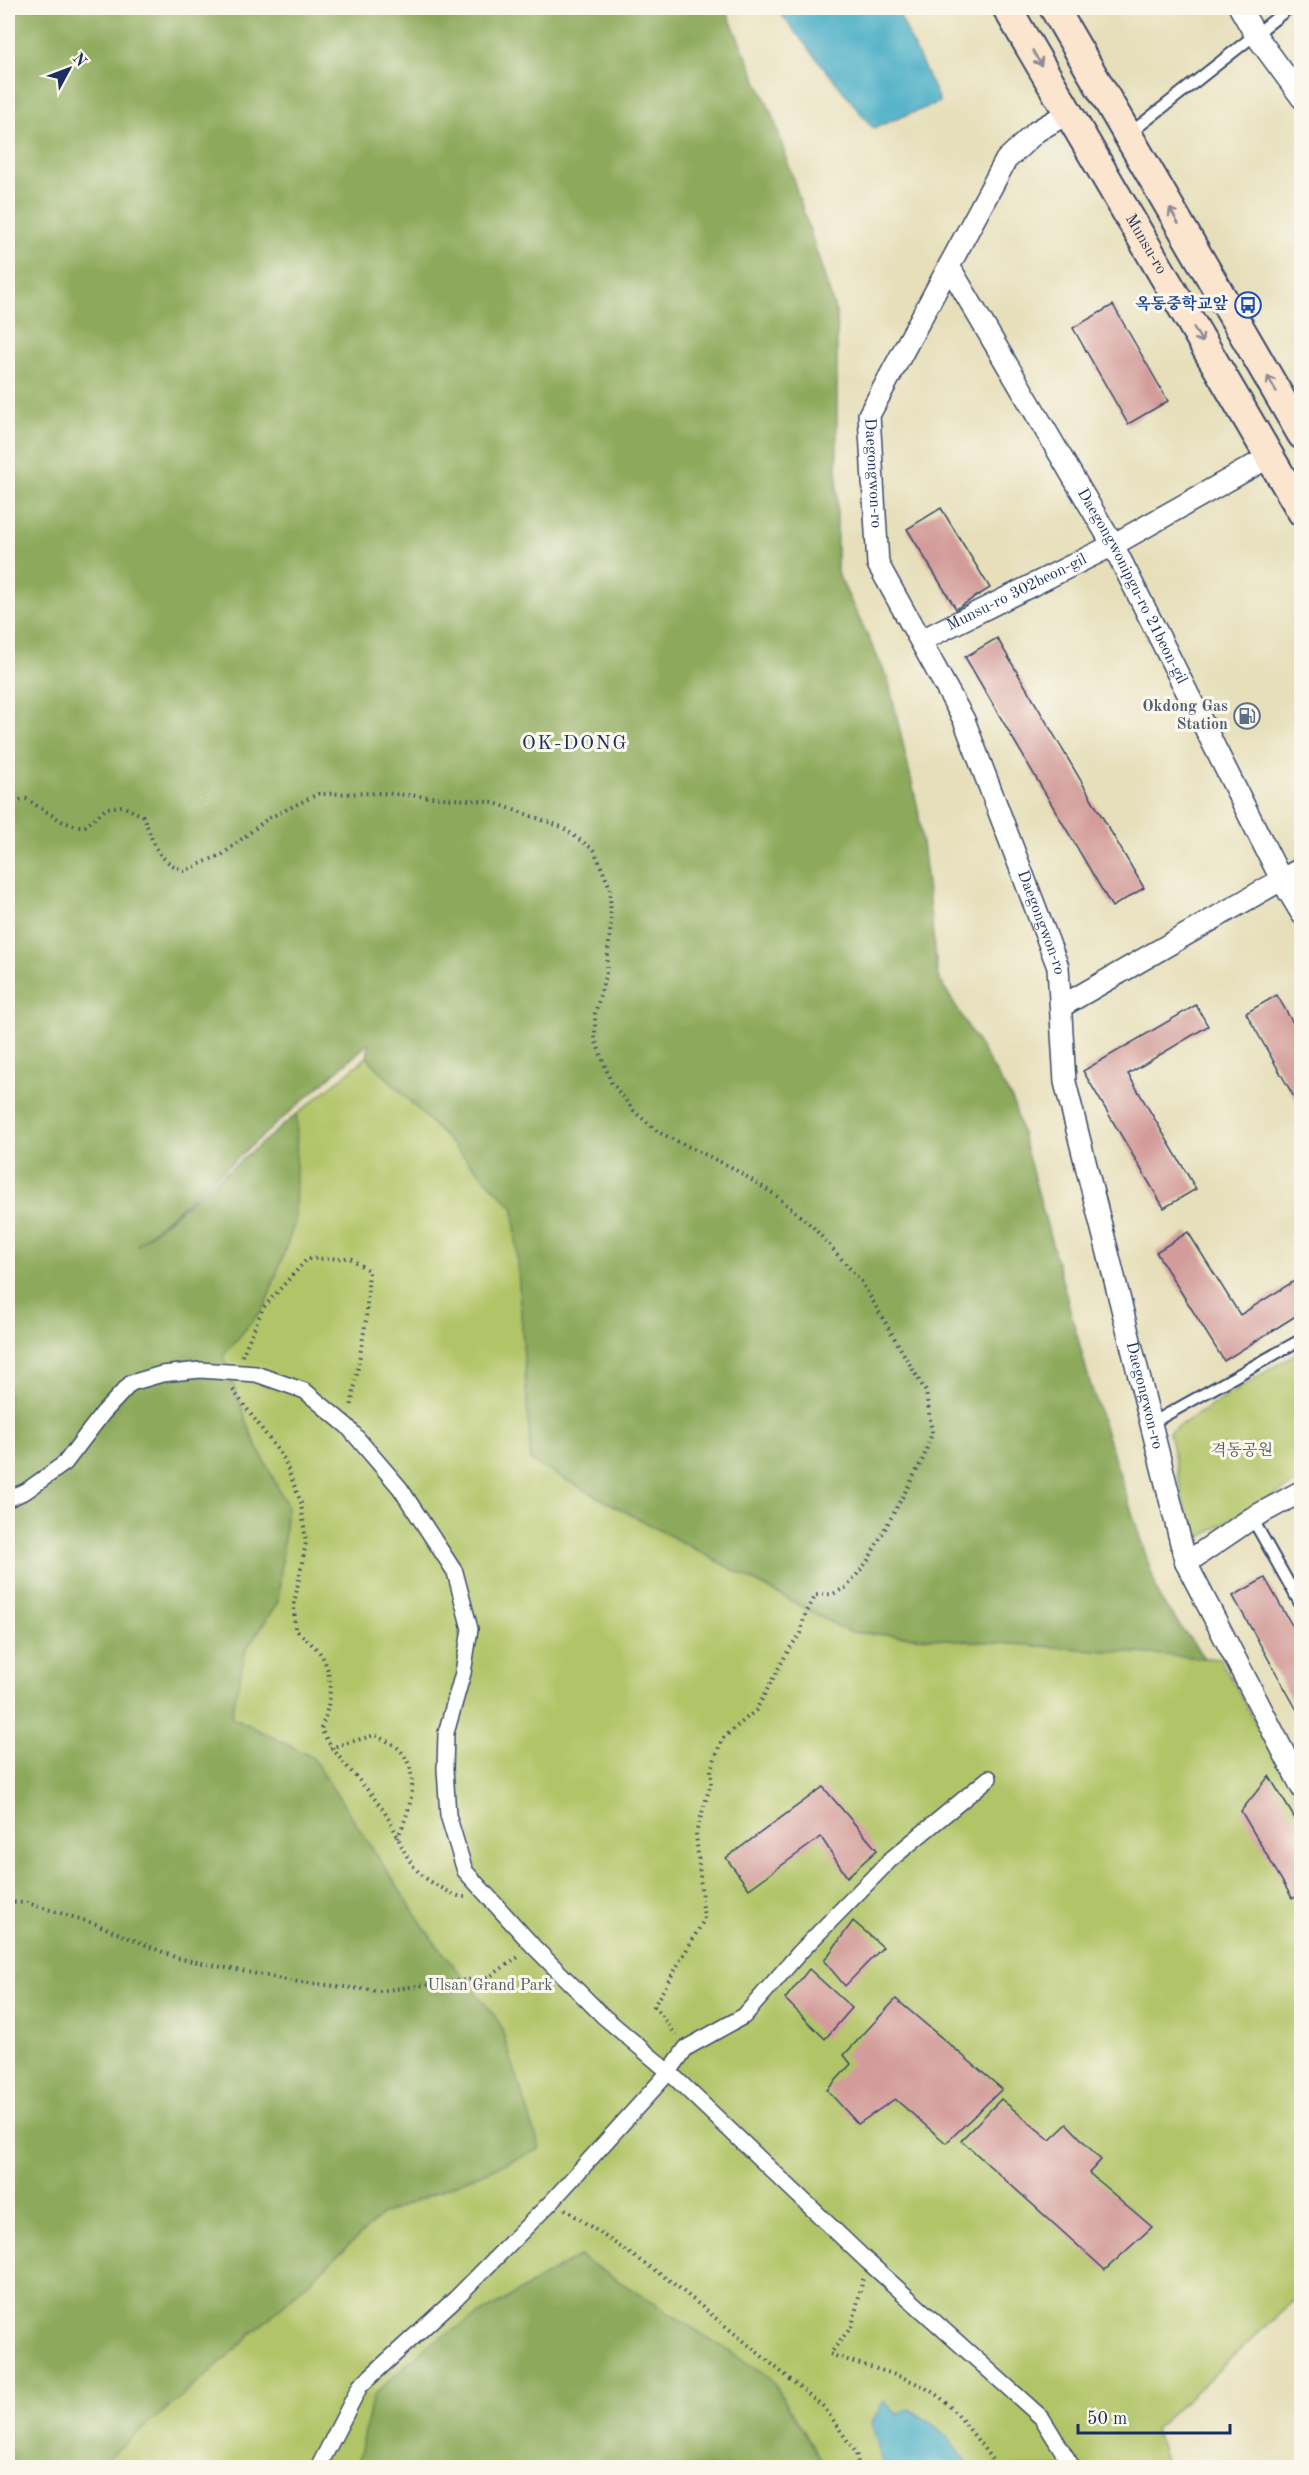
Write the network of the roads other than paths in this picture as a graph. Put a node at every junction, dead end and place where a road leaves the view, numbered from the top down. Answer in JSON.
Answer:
{"nodes":[{"id":1,"x":1007,"y":8,"type":"edge"},
{"id":2,"x":1054,"y":8,"type":"edge"},
{"id":3,"x":1240,"y":8,"type":"edge"},
{"id":4,"x":1288,"y":8,"type":"edge"},
{"id":5,"x":1256,"y":34,"type":"junction"},
{"id":6,"x":1302,"y":98,"type":"edge"},
{"id":7,"x":1068,"y":113,"type":"junction"},
{"id":8,"x":1128,"y":135,"type":"junction"},
{"id":9,"x":949,"y":266,"type":"junction"},
{"id":10,"x":1300,"y":429,"type":"edge"},
{"id":11,"x":1269,"y":457,"type":"junction"},
{"id":12,"x":1302,"y":512,"type":"edge"},
{"id":13,"x":1113,"y":545,"type":"junction"},
{"id":14,"x":922,"y":640,"type":"junction"},
{"id":15,"x":1302,"y":868,"type":"edge"},
{"id":16,"x":1281,"y":879,"type":"junction"},
{"id":17,"x":1302,"y":914,"type":"edge"},
{"id":18,"x":1062,"y":1006,"type":"junction"},
{"id":19,"x":1302,"y":1339,"type":"edge"},
{"id":20,"x":1150,"y":1424,"type":"junction"},
{"id":21,"x":1302,"y":1491,"type":"edge"},
{"id":22,"x":8,"y":1499,"type":"edge"},
{"id":23,"x":1252,"y":1518,"type":"junction"},
{"id":24,"x":1186,"y":1563,"type":"junction"},
{"id":25,"x":1302,"y":1607,"type":"edge"},
{"id":26,"x":989,"y":1778,"type":"dead end"},
{"id":27,"x":1302,"y":1788,"type":"edge"},
{"id":28,"x":669,"y":2072,"type":"junction"},
{"id":29,"x":318,"y":2468,"type":"edge"},
{"id":30,"x":1073,"y":2468,"type":"edge"}],
"edges":[{"from":1,"to":7,"type":"main road","name":"Munsu-ro","one_way":true},
{"from":2,"to":8,"type":"main road"},
{"from":3,"to":5,"type":"street"},
{"from":4,"to":5,"type":"lane"},
{"from":5,"to":6,"type":"street"},
{"from":5,"to":8,"type":"lane"},
{"from":7,"to":9,"type":"street","name":"Daegongwon-ro"},
{"from":7,"to":11,"type":"main road","name":"Munsu-ro","one_way":true},
{"from":10,"to":8,"type":"main road","one_way":true},
{"from":9,"to":13,"type":"street","name":"Daegongwonipgu-ro 21beon-gil"},
{"from":9,"to":14,"type":"street","name":"Daegongwon-ro"},
{"from":11,"to":12,"type":"main road","name":"Munsu-ro"},
{"from":11,"to":13,"type":"street","name":"Munsu-ro 302beon-gil"},
{"from":13,"to":14,"type":"street","name":"Munsu-ro 302beon-gil"},
{"from":13,"to":16,"type":"street","name":"Daegongwonipgu-ro 21beon-gil"},
{"from":14,"to":18,"type":"street","name":"Daegongwon-ro"},
{"from":15,"to":16,"type":"street"},
{"from":16,"to":17,"type":"street","name":"Daegongwonipgu-ro 21beon-gil"},
{"from":16,"to":18,"type":"street"},
{"from":18,"to":20,"type":"street","name":"Daegongwon-ro"},
{"from":19,"to":20,"type":"lane"},
{"from":20,"to":24,"type":"street","name":"Daegongwon-ro"},
{"from":21,"to":23,"type":"street"},
{"from":22,"to":28,"type":"street"},
{"from":23,"to":24,"type":"street"},
{"from":23,"to":25,"type":"lane"},
{"from":24,"to":27,"type":"street","name":"Daegongwon-ro"},
{"from":26,"to":28,"type":"street"},
{"from":28,"to":29,"type":"street"},
{"from":28,"to":30,"type":"street"}]}
